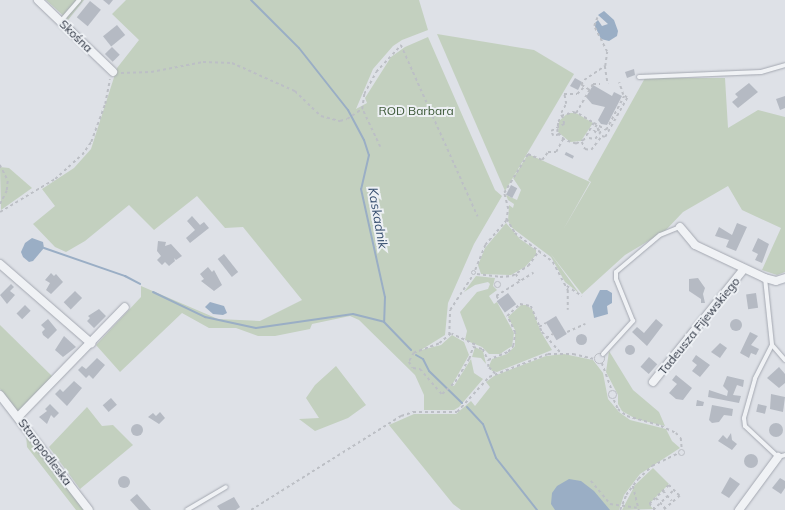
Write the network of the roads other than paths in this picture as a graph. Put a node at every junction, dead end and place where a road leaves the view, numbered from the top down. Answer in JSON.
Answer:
{"nodes":[{"id":1,"x":38,"y":0,"type":"edge"},
{"id":2,"x":79,"y":0,"type":"edge"},
{"id":3,"x":61,"y":22,"type":"junction"},
{"id":4,"x":785,"y":65,"type":"edge"},
{"id":5,"x":113,"y":72,"type":"road end"},
{"id":6,"x":639,"y":77,"type":"dead end"},
{"id":7,"x":680,"y":227,"type":"joint"},
{"id":8,"x":0,"y":264,"type":"edge"},
{"id":9,"x":744,"y":269,"type":"junction"},
{"id":10,"x":765,"y":278,"type":"junction"},
{"id":11,"x":785,"y":278,"type":"edge"},
{"id":12,"x":125,"y":307,"type":"dead end"},
{"id":13,"x":91,"y":343,"type":"junction"},
{"id":14,"x":772,"y":345,"type":"junction"},
{"id":15,"x":603,"y":354,"type":"dead end"},
{"id":16,"x":785,"y":360,"type":"edge"},
{"id":17,"x":653,"y":382,"type":"dead end"},
{"id":18,"x":0,"y":395,"type":"edge"},
{"id":19,"x":18,"y":417,"type":"junction"},
{"id":20,"x":782,"y":456,"type":"edge"},
{"id":21,"x":226,"y":487,"type":"dead end"},
{"id":22,"x":740,"y":509,"type":"edge"},
{"id":23,"x":88,"y":510,"type":"edge"},
{"id":24,"x":187,"y":510,"type":"edge"}],
"edges":[{"from":1,"to":3,"type":"street","name":"Skośna"},
{"from":2,"to":3,"type":"lane"},
{"from":3,"to":5,"type":"street","name":"Skośna"},
{"from":4,"to":6,"type":"lane"},
{"from":7,"to":9,"type":"street","name":"Tadeusza Fijewskiego"},
{"from":7,"to":15,"type":"lane","name":"Tadeusza Fijewskiego"},
{"from":8,"to":13,"type":"street"},
{"from":9,"to":10,"type":"street","name":"Tadeusza Fijewskiego"},
{"from":9,"to":17,"type":"street","name":"Tadeusza Fijewskiego"},
{"from":10,"to":11,"type":"street","name":"Tadeusza Fijewskiego"},
{"from":10,"to":14,"type":"lane"},
{"from":12,"to":13,"type":"street"},
{"from":13,"to":19,"type":"street"},
{"from":14,"to":16,"type":"lane"},
{"from":14,"to":20,"type":"lane"},
{"from":18,"to":19,"type":"street","name":"Staropodleska"},
{"from":19,"to":23,"type":"street","name":"Staropodleska"},
{"from":20,"to":22,"type":"street"},
{"from":21,"to":24,"type":"lane"}]}
